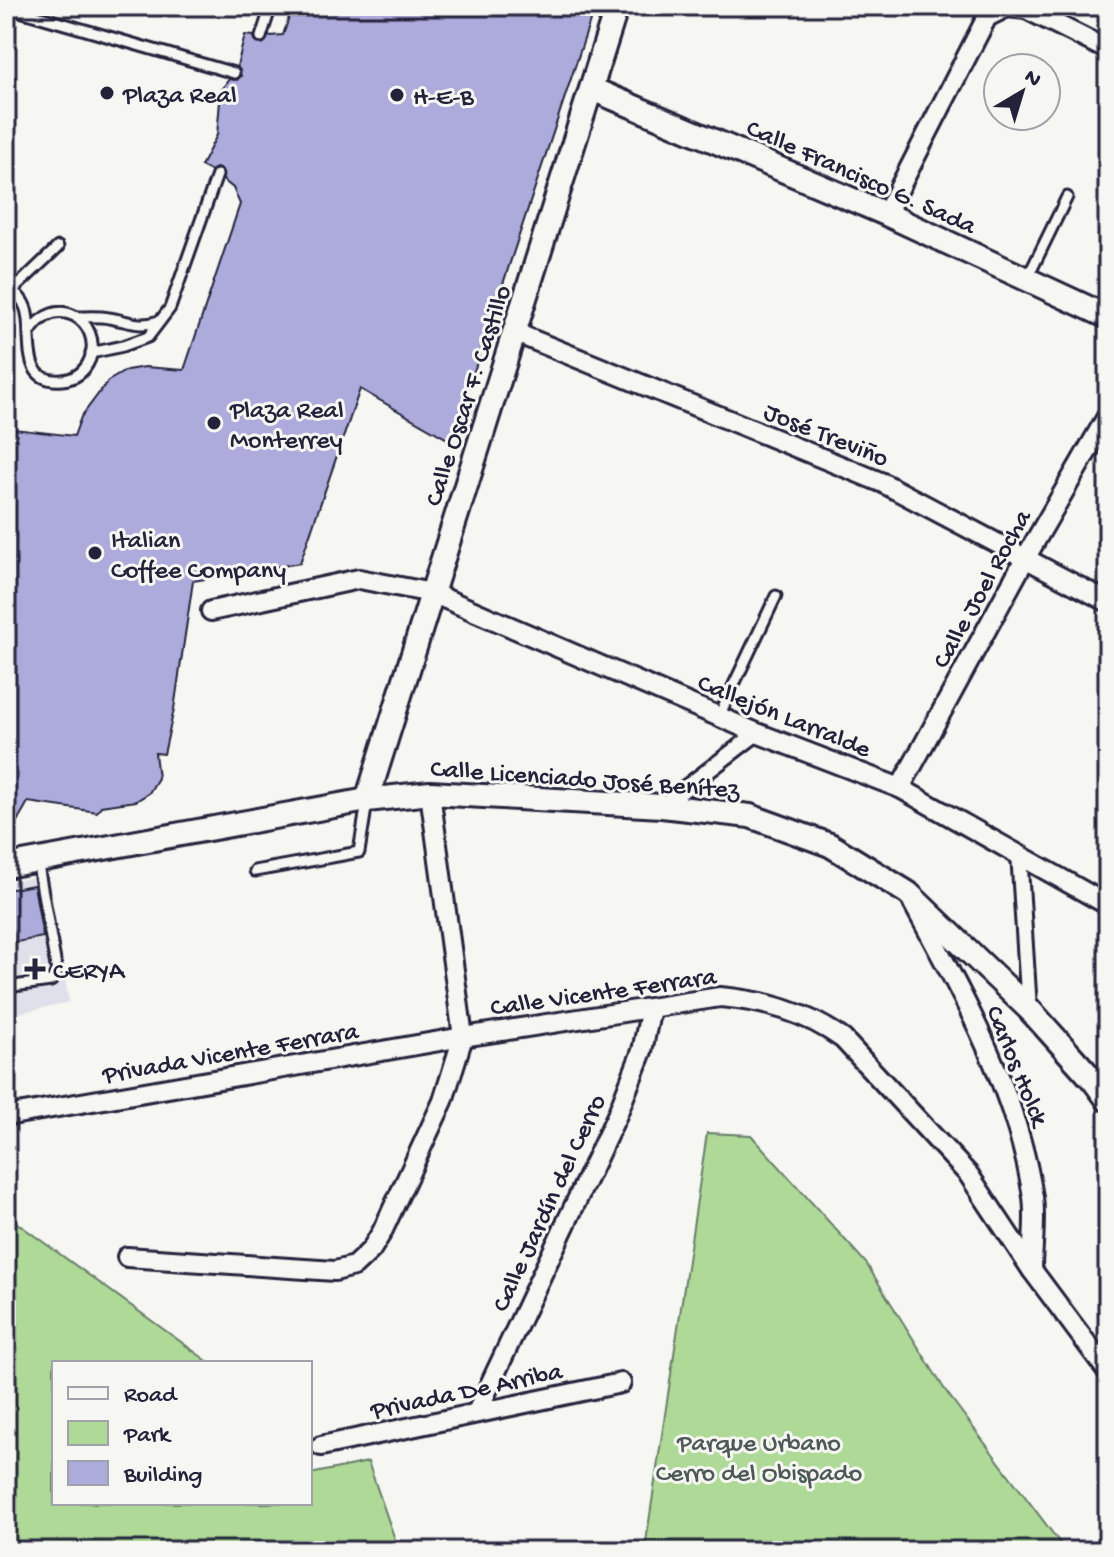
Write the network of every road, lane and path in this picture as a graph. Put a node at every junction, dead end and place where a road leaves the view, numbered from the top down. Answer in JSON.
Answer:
{"nodes":[{"id":1,"x":271,"y":6,"type":"edge"},
{"id":2,"x":617,"y":6,"type":"edge"},
{"id":3,"x":6,"y":7,"type":"edge"},
{"id":4,"x":261,"y":37,"type":"dead end"},
{"id":5,"x":1108,"y":50,"type":"edge"},
{"id":6,"x":234,"y":73,"type":"dead end"},
{"id":7,"x":592,"y":89,"type":"junction"},
{"id":8,"x":217,"y":175,"type":"dead end"},
{"id":9,"x":1067,"y":197,"type":"dead end"},
{"id":10,"x":886,"y":214,"type":"junction"},
{"id":11,"x":58,"y":247,"type":"dead end"},
{"id":12,"x":1027,"y":279,"type":"junction"},
{"id":13,"x":9,"y":289,"type":"edge"},
{"id":14,"x":77,"y":317,"type":"junction"},
{"id":15,"x":1108,"y":317,"type":"edge"},
{"id":16,"x":162,"y":319,"type":"junction"},
{"id":17,"x":516,"y":333,"type":"junction"},
{"id":18,"x":29,"y":334,"type":"junction"},
{"id":19,"x":91,"y":353,"type":"junction"},
{"id":20,"x":1108,"y":415,"type":"edge"},
{"id":21,"x":1026,"y":557,"type":"junction"},
{"id":22,"x":432,"y":593,"type":"junction"},
{"id":23,"x":776,"y":596,"type":"dead end"},
{"id":24,"x":1108,"y":602,"type":"edge"},
{"id":25,"x":211,"y":611,"type":"dead end"},
{"id":26,"x":719,"y":717,"type":"junction"},
{"id":27,"x":757,"y":733,"type":"junction"},
{"id":28,"x":900,"y":788,"type":"junction"},
{"id":29,"x":430,"y":793,"type":"junction"},
{"id":30,"x":367,"y":800,"type":"junction"},
{"id":31,"x":662,"y":806,"type":"junction"},
{"id":32,"x":1019,"y":853,"type":"junction"},
{"id":33,"x":37,"y":860,"type":"junction"},
{"id":34,"x":6,"y":866,"type":"edge"},
{"id":35,"x":255,"y":871,"type":"dead end"},
{"id":36,"x":908,"y":893,"type":"junction"},
{"id":37,"x":1108,"y":905,"type":"edge"},
{"id":38,"x":6,"y":987,"type":"edge"},
{"id":39,"x":651,"y":1008,"type":"junction"},
{"id":40,"x":1029,"y":1009,"type":"junction"},
{"id":41,"x":463,"y":1037,"type":"junction"},
{"id":42,"x":1108,"y":1100,"type":"edge"},
{"id":43,"x":6,"y":1116,"type":"edge"},
{"id":44,"x":127,"y":1257,"type":"dead end"},
{"id":45,"x":1032,"y":1270,"type":"junction"},
{"id":46,"x":1108,"y":1372,"type":"edge"},
{"id":47,"x":621,"y":1383,"type":"dead end"},
{"id":48,"x":477,"y":1412,"type":"junction"},
{"id":49,"x":321,"y":1446,"type":"dead end"}],
"edges":[{"from":1,"to":4,"type":"lane"},
{"from":2,"to":7,"type":"street","name":"Calle Oscar F. Castillo"},
{"from":3,"to":6,"type":"lane"},
{"from":5,"to":10,"type":"street"},
{"from":7,"to":10,"type":"street","name":"Calle Francisco G. Sada"},
{"from":7,"to":17,"type":"street","name":"Calle Oscar F. Castillo"},
{"from":8,"to":16,"type":"lane"},
{"from":9,"to":12,"type":"lane"},
{"from":10,"to":12,"type":"street","name":"Calle Francisco G. Sada"},
{"from":11,"to":13,"type":"lane"},
{"from":12,"to":15,"type":"street","name":"Calle Francisco G. Sada"},
{"from":13,"to":18,"type":"lane"},
{"from":14,"to":16,"type":"lane"},
{"from":14,"to":18,"type":"lane"},
{"from":14,"to":19,"type":"lane"},
{"from":16,"to":19,"type":"lane"},
{"from":17,"to":21,"type":"street","name":"José Treviño"},
{"from":17,"to":22,"type":"street","name":"Calle Oscar F. Castillo"},
{"from":18,"to":19,"type":"lane"},
{"from":20,"to":21,"type":"street","name":"Calle Joel Rocha"},
{"from":21,"to":24,"type":"street","name":"José Treviño"},
{"from":21,"to":28,"type":"street","name":"Calle Joel Rocha"},
{"from":22,"to":25,"type":"street","name":"Callejón Larralde"},
{"from":22,"to":26,"type":"street","name":"Callejón Larralde"},
{"from":22,"to":30,"type":"street","name":"Calle Oscar F. Castillo"},
{"from":23,"to":26,"type":"lane"},
{"from":26,"to":27,"type":"street","name":"Callejón Larralde"},
{"from":27,"to":28,"type":"street","name":"Callejón Larralde"},
{"from":27,"to":31,"type":"street"},
{"from":28,"to":32,"type":"street","name":"Callejón Larralde"},
{"from":29,"to":30,"type":"street","name":"Calle Licenciado José Benítez"},
{"from":29,"to":31,"type":"street","name":"Calle Licenciado José Benítez"},
{"from":29,"to":41,"type":"street"},
{"from":30,"to":33,"type":"street","name":"Calle Licenciado José Benítez"},
{"from":30,"to":35,"type":"lane"},
{"from":31,"to":36,"type":"street","name":"Calle Licenciado José Benítez"},
{"from":32,"to":37,"type":"street","name":"Callejón Larralde"},
{"from":32,"to":40,"type":"street"},
{"from":33,"to":34,"type":"street","name":"Calle Licenciado José Benítez"},
{"from":33,"to":38,"type":"lane"},
{"from":36,"to":40,"type":"street","name":"Calle Licenciado José Benítez"},
{"from":36,"to":45,"type":"street","name":"Carlos Holck"},
{"from":39,"to":41,"type":"street","name":"Calle Vicente Ferrara"},
{"from":39,"to":45,"type":"street","name":"Calle Vicente Ferrara"},
{"from":39,"to":48,"type":"street","name":"Calle Jardín del Cerro"},
{"from":40,"to":42,"type":"street","name":"Calle Licenciado José Benítez"},
{"from":41,"to":43,"type":"street","name":"Privada Vicente Ferrara"},
{"from":41,"to":44,"type":"street"},
{"from":45,"to":46,"type":"street","name":"Calle Vicente Ferrara"},
{"from":47,"to":48,"type":"street","name":"Privada De Arriba"},
{"from":48,"to":49,"type":"street","name":"Privada De Arriba"}]}
